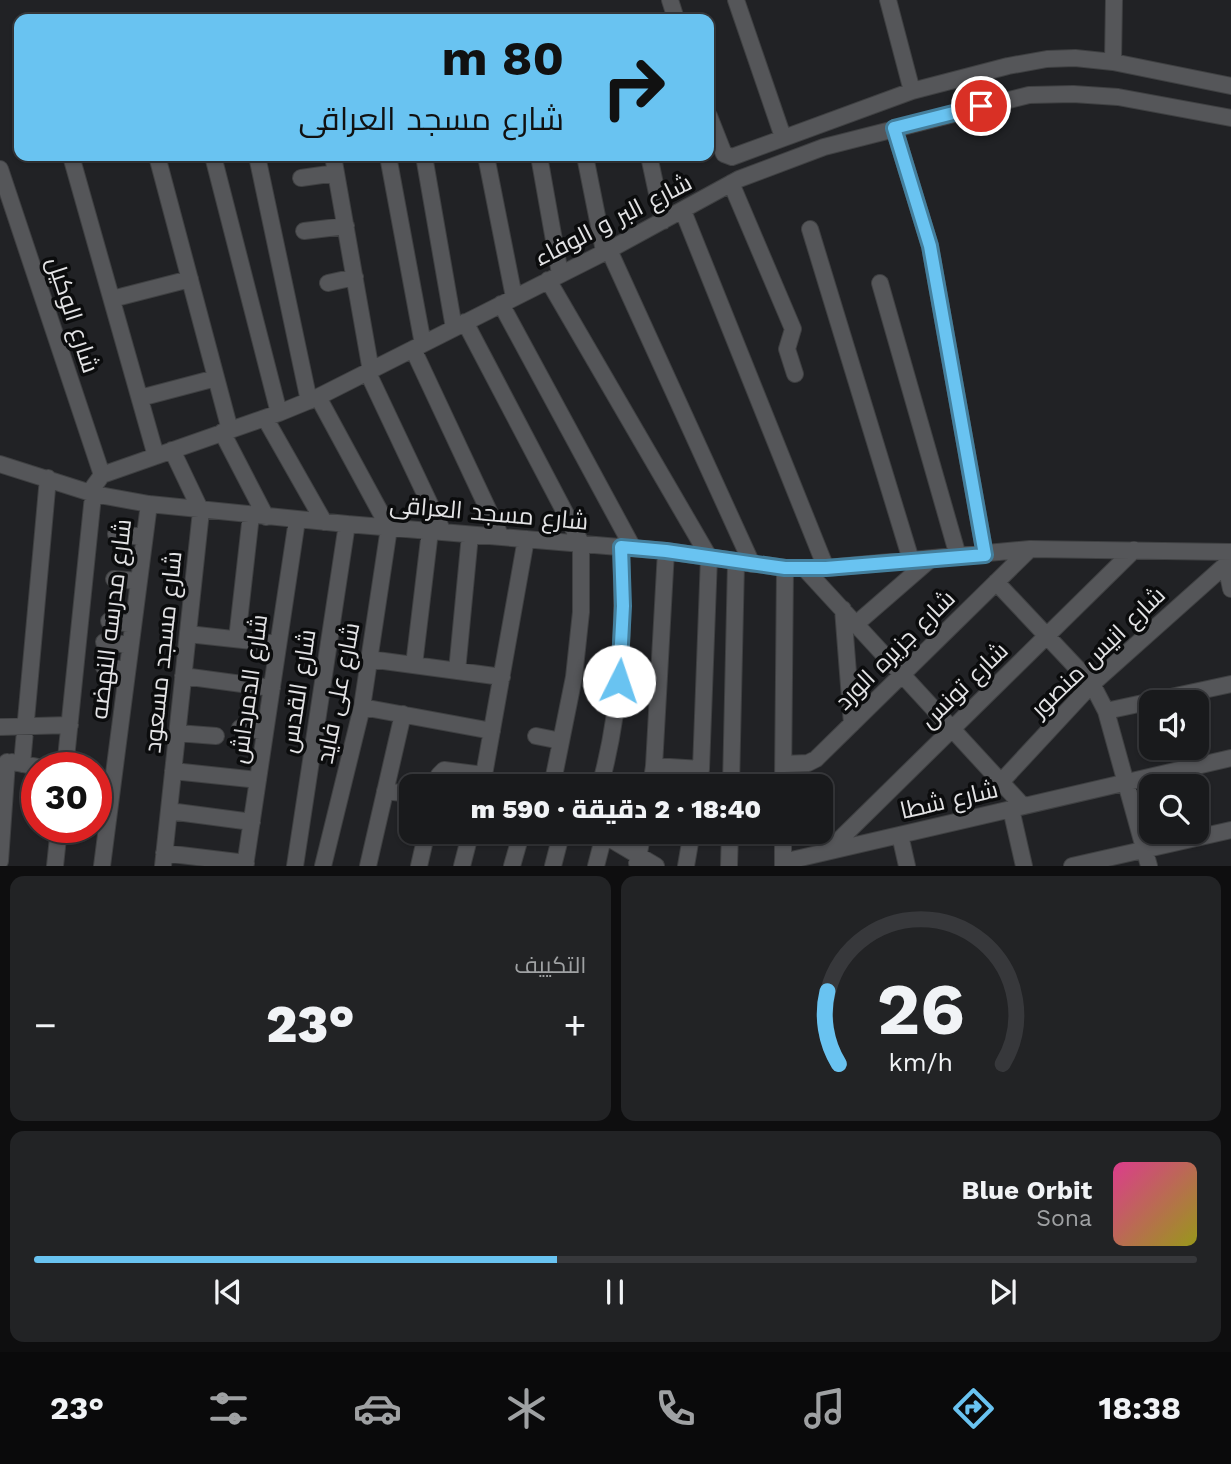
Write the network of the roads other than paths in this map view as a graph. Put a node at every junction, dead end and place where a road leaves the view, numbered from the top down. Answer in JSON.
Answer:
{"nodes":[{"id":1,"x":736,"y":0,"type":"edge"},
{"id":2,"x":888,"y":0,"type":"edge"},
{"id":3,"x":1114,"y":0,"type":"edge"},
{"id":4,"x":1113,"y":62,"type":"junction"},
{"id":5,"x":1231,"y":86,"type":"edge"},
{"id":6,"x":912,"y":91,"type":"junction"},
{"id":7,"x":1231,"y":118,"type":"edge"},
{"id":8,"x":894,"y":128,"type":"junction"},
{"id":9,"x":714,"y":133,"type":"edge"},
{"id":10,"x":783,"y":137,"type":"junction"},
{"id":11,"x":72,"y":161,"type":"edge"},
{"id":12,"x":158,"y":161,"type":"edge"},
{"id":13,"x":214,"y":161,"type":"edge"},
{"id":14,"x":258,"y":161,"type":"edge"},
{"id":15,"x":335,"y":161,"type":"edge"},
{"id":16,"x":389,"y":161,"type":"edge"},
{"id":17,"x":425,"y":161,"type":"edge"},
{"id":18,"x":487,"y":161,"type":"edge"},
{"id":19,"x":540,"y":161,"type":"edge"},
{"id":20,"x":586,"y":161,"type":"edge"},
{"id":21,"x":650,"y":161,"type":"edge"},
{"id":22,"x":0,"y":169,"type":"edge"},
{"id":23,"x":337,"y":173,"type":"junction"},
{"id":24,"x":301,"y":178,"type":"dead end"},
{"id":25,"x":731,"y":183,"type":"junction"},
{"id":26,"x":683,"y":211,"type":"junction"},
{"id":27,"x":663,"y":221,"type":"junction"},
{"id":28,"x":346,"y":226,"type":"junction"},
{"id":29,"x":810,"y":229,"type":"dead end"},
{"id":30,"x":304,"y":231,"type":"dead end"},
{"id":31,"x":606,"y":250,"type":"junction"},
{"id":32,"x":355,"y":277,"type":"junction"},
{"id":33,"x":554,"y":277,"type":"junction"},
{"id":34,"x":190,"y":279,"type":"junction"},
{"id":35,"x":328,"y":283,"type":"dead end"},
{"id":36,"x":880,"y":283,"type":"dead end"},
{"id":37,"x":111,"y":299,"type":"junction"},
{"id":38,"x":507,"y":301,"type":"junction"},
{"id":39,"x":459,"y":325,"type":"junction"},
{"id":40,"x":418,"y":346,"type":"junction"},
{"id":41,"x":370,"y":372,"type":"junction"},
{"id":42,"x":795,"y":374,"type":"dead end"},
{"id":43,"x":216,"y":377,"type":"junction"},
{"id":44,"x":140,"y":398,"type":"junction"},
{"id":45,"x":314,"y":399,"type":"junction"},
{"id":46,"x":272,"y":416,"type":"junction"},
{"id":47,"x":226,"y":431,"type":"junction"},
{"id":48,"x":172,"y":450,"type":"junction"},
{"id":49,"x":156,"y":456,"type":"junction"},
{"id":50,"x":0,"y":464,"type":"edge"},
{"id":51,"x":102,"y":475,"type":"junction"},
{"id":52,"x":48,"y":478,"type":"junction"},
{"id":53,"x":94,"y":494,"type":"junction"},
{"id":54,"x":149,"y":504,"type":"junction"},
{"id":55,"x":201,"y":511,"type":"junction"},
{"id":56,"x":258,"y":516,"type":"junction"},
{"id":57,"x":297,"y":520,"type":"junction"},
{"id":58,"x":324,"y":522,"type":"junction"},
{"id":59,"x":346,"y":524,"type":"junction"},
{"id":60,"x":390,"y":528,"type":"junction"},
{"id":61,"x":436,"y":532,"type":"junction"},
{"id":62,"x":116,"y":534,"type":"dead end"},
{"id":63,"x":470,"y":535,"type":"junction"},
{"id":64,"x":144,"y":537,"type":"junction"},
{"id":65,"x":502,"y":537,"type":"junction"},
{"id":66,"x":526,"y":539,"type":"junction"},
{"id":67,"x":581,"y":543,"type":"junction"},
{"id":68,"x":627,"y":547,"type":"junction"},
{"id":69,"x":1030,"y":549,"type":"junction"},
{"id":70,"x":1134,"y":550,"type":"junction"},
{"id":71,"x":666,"y":551,"type":"junction"},
{"id":72,"x":985,"y":555,"type":"junction"},
{"id":73,"x":958,"y":556,"type":"junction"},
{"id":74,"x":709,"y":557,"type":"junction"},
{"id":75,"x":932,"y":558,"type":"junction"},
{"id":76,"x":1229,"y":559,"type":"edge"},
{"id":77,"x":911,"y":560,"type":"junction"},
{"id":78,"x":744,"y":564,"type":"junction"},
{"id":79,"x":785,"y":568,"type":"junction"},
{"id":80,"x":826,"y":568,"type":"junction"},
{"id":81,"x":805,"y":569,"type":"junction"},
{"id":82,"x":114,"y":579,"type":"dead end"},
{"id":83,"x":139,"y":581,"type":"junction"},
{"id":84,"x":996,"y":582,"type":"junction"},
{"id":85,"x":1231,"y":589,"type":"edge"},
{"id":86,"x":843,"y":609,"type":"junction"},
{"id":87,"x":110,"y":621,"type":"dead end"},
{"id":88,"x":133,"y":624,"type":"junction"},
{"id":89,"x":856,"y":624,"type":"junction"},
{"id":90,"x":188,"y":634,"type":"junction"},
{"id":91,"x":1047,"y":636,"type":"junction"},
{"id":92,"x":237,"y":639,"type":"junction"},
{"id":93,"x":104,"y":642,"type":"dead end"},
{"id":94,"x":130,"y":645,"type":"junction"},
{"id":95,"x":278,"y":645,"type":"junction"},
{"id":96,"x":369,"y":659,"type":"junction"},
{"id":97,"x":414,"y":665,"type":"junction"},
{"id":98,"x":104,"y":667,"type":"dead end"},
{"id":99,"x":127,"y":670,"type":"junction"},
{"id":100,"x":457,"y":671,"type":"junction"},
{"id":101,"x":902,"y":674,"type":"junction"},
{"id":102,"x":183,"y":676,"type":"junction"},
{"id":103,"x":502,"y":677,"type":"junction"},
{"id":104,"x":1092,"y":684,"type":"junction"},
{"id":105,"x":1231,"y":684,"type":"edge"},
{"id":106,"x":272,"y":688,"type":"junction"},
{"id":107,"x":362,"y":707,"type":"junction"},
{"id":108,"x":1106,"y":711,"type":"junction"},
{"id":109,"x":403,"y":714,"type":"junction"},
{"id":110,"x":852,"y":724,"type":"junction"},
{"id":111,"x":26,"y":725,"type":"junction"},
{"id":112,"x":70,"y":725,"type":"junction"},
{"id":113,"x":0,"y":727,"type":"edge"},
{"id":114,"x":240,"y":728,"type":"dead end"},
{"id":115,"x":952,"y":729,"type":"junction"},
{"id":116,"x":265,"y":731,"type":"junction"},
{"id":117,"x":492,"y":732,"type":"junction"},
{"id":118,"x":177,"y":733,"type":"junction"},
{"id":119,"x":215,"y":736,"type":"dead end"},
{"id":120,"x":536,"y":736,"type":"dead end"},
{"id":121,"x":561,"y":741,"type":"junction"},
{"id":122,"x":67,"y":752,"type":"edge"},
{"id":123,"x":1231,"y":758,"type":"edge"},
{"id":124,"x":10,"y":763,"type":"edge"},
{"id":125,"x":783,"y":764,"type":"junction"},
{"id":126,"x":654,"y":766,"type":"junction"},
{"id":127,"x":173,"y":771,"type":"junction"},
{"id":128,"x":440,"y":774,"type":"edge"},
{"id":129,"x":460,"y":774,"type":"edge"},
{"id":130,"x":484,"y":774,"type":"edge"},
{"id":131,"x":554,"y":774,"type":"edge"},
{"id":132,"x":603,"y":774,"type":"edge"},
{"id":133,"x":653,"y":774,"type":"edge"},
{"id":134,"x":685,"y":774,"type":"edge"},
{"id":135,"x":700,"y":774,"type":"edge"},
{"id":136,"x":732,"y":774,"type":"edge"},
{"id":137,"x":783,"y":774,"type":"edge"},
{"id":138,"x":258,"y":780,"type":"junction"},
{"id":139,"x":1001,"y":782,"type":"junction"},
{"id":140,"x":1126,"y":782,"type":"junction"},
{"id":141,"x":385,"y":792,"type":"junction"},
{"id":142,"x":399,"y":793,"type":"edge"},
{"id":143,"x":1017,"y":807,"type":"junction"},
{"id":144,"x":169,"y":811,"type":"junction"},
{"id":145,"x":252,"y":822,"type":"junction"},
{"id":146,"x":1231,"y":830,"type":"edge"},
{"id":147,"x":900,"y":835,"type":"junction"},
{"id":148,"x":57,"y":843,"type":"edge"},
{"id":149,"x":424,"y":844,"type":"edge"},
{"id":150,"x":468,"y":844,"type":"edge"},
{"id":151,"x":518,"y":844,"type":"edge"},
{"id":152,"x":559,"y":844,"type":"edge"},
{"id":153,"x":599,"y":844,"type":"edge"},
{"id":154,"x":616,"y":844,"type":"edge"},
{"id":155,"x":690,"y":844,"type":"edge"},
{"id":156,"x":730,"y":844,"type":"edge"},
{"id":157,"x":783,"y":844,"type":"edge"},
{"id":158,"x":1145,"y":849,"type":"junction"},
{"id":159,"x":827,"y":852,"type":"junction"},
{"id":160,"x":163,"y":859,"type":"edge"},
{"id":161,"x":638,"y":860,"type":"edge"},
{"id":162,"x":0,"y":861,"type":"edge"},
{"id":163,"x":246,"y":864,"type":"edge"},
{"id":164,"x":783,"y":864,"type":"edge"},
{"id":165,"x":55,"y":866,"type":"edge"},
{"id":166,"x":102,"y":866,"type":"edge"},
{"id":167,"x":295,"y":866,"type":"edge"},
{"id":168,"x":323,"y":866,"type":"edge"},
{"id":169,"x":368,"y":866,"type":"edge"},
{"id":170,"x":419,"y":866,"type":"edge"},
{"id":171,"x":462,"y":866,"type":"edge"},
{"id":172,"x":512,"y":866,"type":"edge"},
{"id":173,"x":553,"y":866,"type":"edge"},
{"id":174,"x":596,"y":866,"type":"edge"},
{"id":175,"x":656,"y":866,"type":"edge"},
{"id":176,"x":686,"y":866,"type":"edge"},
{"id":177,"x":729,"y":866,"type":"edge"},
{"id":178,"x":907,"y":866,"type":"edge"},
{"id":179,"x":1024,"y":866,"type":"edge"},
{"id":180,"x":1072,"y":866,"type":"edge"},
{"id":181,"x":1149,"y":866,"type":"edge"}],
"edges":[{"from":1,"to":10,"type":"street"},
{"from":2,"to":6,"type":"street"},
{"from":3,"to":4,"type":"street"},
{"from":4,"to":5,"type":"street"},
{"from":4,"to":6,"type":"street"},
{"from":6,"to":10,"type":"street"},
{"from":7,"to":8,"type":"street","name":"شارع البر و الوفاء"},
{"from":8,"to":25,"type":"street","name":"شارع البر و الوفاء"},
{"from":8,"to":72,"type":"street"},
{"from":9,"to":10,"type":"street"},
{"from":11,"to":37,"type":"street"},
{"from":12,"to":34,"type":"street"},
{"from":13,"to":46,"type":"street"},
{"from":14,"to":45,"type":"street"},
{"from":15,"to":23,"type":"street"},
{"from":16,"to":40,"type":"street"},
{"from":17,"to":39,"type":"street"},
{"from":18,"to":38,"type":"street"},
{"from":19,"to":33,"type":"street"},
{"from":20,"to":31,"type":"street"},
{"from":21,"to":27,"type":"street"},
{"from":22,"to":51,"type":"street","name":"شارع الوكيل"},
{"from":23,"to":24,"type":"street"},
{"from":23,"to":28,"type":"street"},
{"from":25,"to":26,"type":"street","name":"شارع البر و الوفاء"},
{"from":25,"to":42,"type":"street"},
{"from":26,"to":27,"type":"street","name":"شارع البر و الوفاء"},
{"from":26,"to":80,"type":"street"},
{"from":27,"to":31,"type":"street","name":"شارع البر و الوفاء"},
{"from":28,"to":30,"type":"street"},
{"from":28,"to":32,"type":"street"},
{"from":29,"to":77,"type":"street"},
{"from":31,"to":33,"type":"street","name":"شارع البر و الوفاء"},
{"from":31,"to":78,"type":"street"},
{"from":32,"to":35,"type":"street"},
{"from":32,"to":41,"type":"street"},
{"from":33,"to":38,"type":"street","name":"شارع البر و الوفاء"},
{"from":33,"to":74,"type":"street"},
{"from":34,"to":37,"type":"street"},
{"from":34,"to":43,"type":"street"},
{"from":36,"to":73,"type":"street"},
{"from":37,"to":44,"type":"street"},
{"from":38,"to":39,"type":"street","name":"شارع البر و الوفاء"},
{"from":38,"to":68,"type":"street"},
{"from":39,"to":40,"type":"street","name":"شارع البر و الوفاء"},
{"from":39,"to":67,"type":"street"},
{"from":40,"to":41,"type":"street","name":"شارع البر و الوفاء"},
{"from":40,"to":65,"type":"street"},
{"from":41,"to":45,"type":"street","name":"شارع البر و الوفاء"},
{"from":41,"to":61,"type":"street"},
{"from":43,"to":44,"type":"street"},
{"from":43,"to":47,"type":"street"},
{"from":44,"to":49,"type":"street"},
{"from":45,"to":46,"type":"street","name":"شارع البر و الوفاء"},
{"from":45,"to":60,"type":"street"},
{"from":46,"to":47,"type":"street","name":"شارع البر و الوفاء"},
{"from":46,"to":58,"type":"street"},
{"from":47,"to":48,"type":"street","name":"شارع البر و الوفاء"},
{"from":47,"to":56,"type":"street"},
{"from":48,"to":49,"type":"street","name":"شارع البر و الوفاء"},
{"from":48,"to":55,"type":"street"},
{"from":49,"to":51,"type":"street","name":"شارع البر و الوفاء"},
{"from":50,"to":52,"type":"street","name":"شارع مسجد العراقى"},
{"from":51,"to":53,"type":"street"},
{"from":52,"to":53,"type":"street","name":"شارع مسجد العراقى"},
{"from":52,"to":111,"type":"street"},
{"from":53,"to":54,"type":"street","name":"شارع مسجد العراقى"},
{"from":53,"to":112,"type":"street"},
{"from":54,"to":55,"type":"street","name":"شارع مسجد العراقى"},
{"from":54,"to":64,"type":"street","name":"شارع مدرسه النهضه"},
{"from":55,"to":56,"type":"street","name":"شارع مسجد العراقى"},
{"from":55,"to":90,"type":"street","name":"شارع مسجد مسعود"},
{"from":56,"to":57,"type":"street","name":"شارع مسجد العراقى"},
{"from":56,"to":92,"type":"street"},
{"from":57,"to":58,"type":"street","name":"شارع مسجد العراقى"},
{"from":57,"to":95,"type":"street","name":"شارع الدمرداش"},
{"from":58,"to":59,"type":"street","name":"شارع مسجد العراقى"},
{"from":59,"to":60,"type":"street","name":"شارع مسجد العراقى"},
{"from":59,"to":167,"type":"street","name":"شارع القدس"},
{"from":60,"to":61,"type":"street","name":"شارع مسجد العراقى"},
{"from":60,"to":96,"type":"street","name":"شارع على فايد"},
{"from":61,"to":63,"type":"street","name":"شارع مسجد العراقى"},
{"from":61,"to":97,"type":"street"},
{"from":62,"to":64,"type":"street"},
{"from":63,"to":65,"type":"street","name":"شارع مسجد العراقى"},
{"from":63,"to":100,"type":"street"},
{"from":64,"to":83,"type":"street","name":"شارع مدرسه النهضه"},
{"from":65,"to":66,"type":"street","name":"شارع مسجد العراقى"},
{"from":66,"to":67,"type":"street","name":"شارع مسجد العراقى"},
{"from":66,"to":103,"type":"street"},
{"from":67,"to":68,"type":"street","name":"شارع مسجد العراقى"},
{"from":67,"to":121,"type":"street"},
{"from":68,"to":71,"type":"street","name":"شارع مسجد العراقى"},
{"from":68,"to":132,"type":"street"},
{"from":69,"to":70,"type":"street","name":"شارع مسجد العراقى"},
{"from":69,"to":72,"type":"street","name":"شارع مسجد العراقى"},
{"from":69,"to":84,"type":"street","name":"شارع جزيره الورد"},
{"from":70,"to":76,"type":"street","name":"شارع مسجد العراقى"},
{"from":70,"to":91,"type":"street","name":"شارع تونس"},
{"from":71,"to":74,"type":"street","name":"شارع مسجد العراقى"},
{"from":71,"to":126,"type":"street"},
{"from":72,"to":73,"type":"street","name":"شارع مسجد العراقى"},
{"from":73,"to":75,"type":"street","name":"شارع مسجد العراقى"},
{"from":74,"to":78,"type":"street","name":"شارع مسجد العراقى"},
{"from":74,"to":135,"type":"street"},
{"from":75,"to":77,"type":"street","name":"شارع مسجد العراقى"},
{"from":75,"to":89,"type":"street"},
{"from":76,"to":85,"type":"street"},
{"from":76,"to":104,"type":"street","name":"شارع انيس منصور"},
{"from":77,"to":80,"type":"street","name":"شارع مسجد العراقى"},
{"from":78,"to":79,"type":"street","name":"شارع مسجد العراقى"},
{"from":78,"to":136,"type":"street"},
{"from":79,"to":81,"type":"street","name":"شارع مسجد العراقى"},
{"from":79,"to":125,"type":"street"},
{"from":80,"to":81,"type":"street","name":"شارع مسجد العراقى"},
{"from":81,"to":86,"type":"street"},
{"from":82,"to":83,"type":"street"},
{"from":83,"to":88,"type":"street","name":"شارع مدرسه النهضه"},
{"from":84,"to":91,"type":"street"},
{"from":84,"to":101,"type":"street","name":"شارع جزيره الورد"},
{"from":86,"to":89,"type":"street"},
{"from":86,"to":110,"type":"street"},
{"from":87,"to":88,"type":"street"},
{"from":88,"to":94,"type":"street","name":"شارع مدرسه النهضه"},
{"from":89,"to":101,"type":"street"},
{"from":90,"to":92,"type":"street"},
{"from":90,"to":102,"type":"street","name":"شارع مسجد مسعود"},
{"from":91,"to":104,"type":"street"},
{"from":91,"to":115,"type":"street","name":"شارع تونس"},
{"from":92,"to":95,"type":"street"},
{"from":93,"to":94,"type":"street"},
{"from":94,"to":99,"type":"street","name":"شارع مدرسه النهضه"},
{"from":95,"to":106,"type":"street","name":"شارع الدمرداش"},
{"from":96,"to":97,"type":"street"},
{"from":96,"to":107,"type":"street","name":"شارع على فايد"},
{"from":97,"to":100,"type":"street"},
{"from":98,"to":99,"type":"street"},
{"from":99,"to":166,"type":"street","name":"شارع مدرسه النهضه"},
{"from":100,"to":103,"type":"street"},
{"from":101,"to":110,"type":"street","name":"شارع جزيره الورد"},
{"from":101,"to":115,"type":"street"},
{"from":102,"to":106,"type":"street"},
{"from":102,"to":118,"type":"street","name":"شارع مسجد مسعود"},
{"from":103,"to":117,"type":"street"},
{"from":104,"to":108,"type":"street"},
{"from":104,"to":139,"type":"street","name":"شارع انيس منصور"},
{"from":105,"to":108,"type":"street"},
{"from":106,"to":116,"type":"street","name":"شارع الدمرداش"},
{"from":107,"to":109,"type":"street"},
{"from":107,"to":168,"type":"street","name":"شارع على فايد"},
{"from":108,"to":140,"type":"street"},
{"from":109,"to":117,"type":"street"},
{"from":109,"to":141,"type":"street"},
{"from":110,"to":125,"type":"street","name":"شارع جزيره الورد"},
{"from":111,"to":112,"type":"street"},
{"from":111,"to":113,"type":"street"},
{"from":111,"to":124,"type":"street"},
{"from":112,"to":122,"type":"street"},
{"from":114,"to":116,"type":"street"},
{"from":115,"to":139,"type":"street"},
{"from":115,"to":159,"type":"street","name":"شارع تونس"},
{"from":116,"to":138,"type":"street","name":"شارع الدمرداش"},
{"from":117,"to":130,"type":"street"},
{"from":118,"to":119,"type":"street"},
{"from":118,"to":127,"type":"street","name":"شارع مسجد مسعود"},
{"from":120,"to":121,"type":"street"},
{"from":121,"to":131,"type":"street"},
{"from":123,"to":140,"type":"street","name":"شارع شطا"},
{"from":124,"to":162,"type":"street"},
{"from":125,"to":137,"type":"street"},
{"from":126,"to":133,"type":"street"},
{"from":126,"to":134,"type":"street"},
{"from":127,"to":138,"type":"street"},
{"from":127,"to":144,"type":"street","name":"شارع مسجد مسعود"},
{"from":128,"to":129,"type":"street"},
{"from":138,"to":145,"type":"street","name":"شارع الدمرداش"},
{"from":139,"to":143,"type":"street"},
{"from":140,"to":143,"type":"street","name":"شارع شطا"},
{"from":140,"to":158,"type":"street"},
{"from":141,"to":142,"type":"street"},
{"from":141,"to":169,"type":"street"},
{"from":143,"to":147,"type":"street","name":"شارع شطا"},
{"from":143,"to":179,"type":"street"},
{"from":144,"to":145,"type":"street"},
{"from":144,"to":160,"type":"street","name":"شارع مسجد مسعود"},
{"from":145,"to":163,"type":"street","name":"شارع الدمرداش"},
{"from":146,"to":158,"type":"street"},
{"from":147,"to":159,"type":"street","name":"شارع شطا"},
{"from":147,"to":178,"type":"street"},
{"from":148,"to":165,"type":"street"},
{"from":149,"to":170,"type":"street"},
{"from":150,"to":171,"type":"street"},
{"from":151,"to":172,"type":"street"},
{"from":152,"to":173,"type":"street"},
{"from":153,"to":174,"type":"street"},
{"from":154,"to":161,"type":"street"},
{"from":155,"to":176,"type":"street"},
{"from":156,"to":177,"type":"street"},
{"from":157,"to":164,"type":"street"},
{"from":158,"to":180,"type":"street"},
{"from":158,"to":181,"type":"street"},
{"from":159,"to":164,"type":"street","name":"شارع شطا"},
{"from":160,"to":163,"type":"street"},
{"from":161,"to":175,"type":"street"}]}
